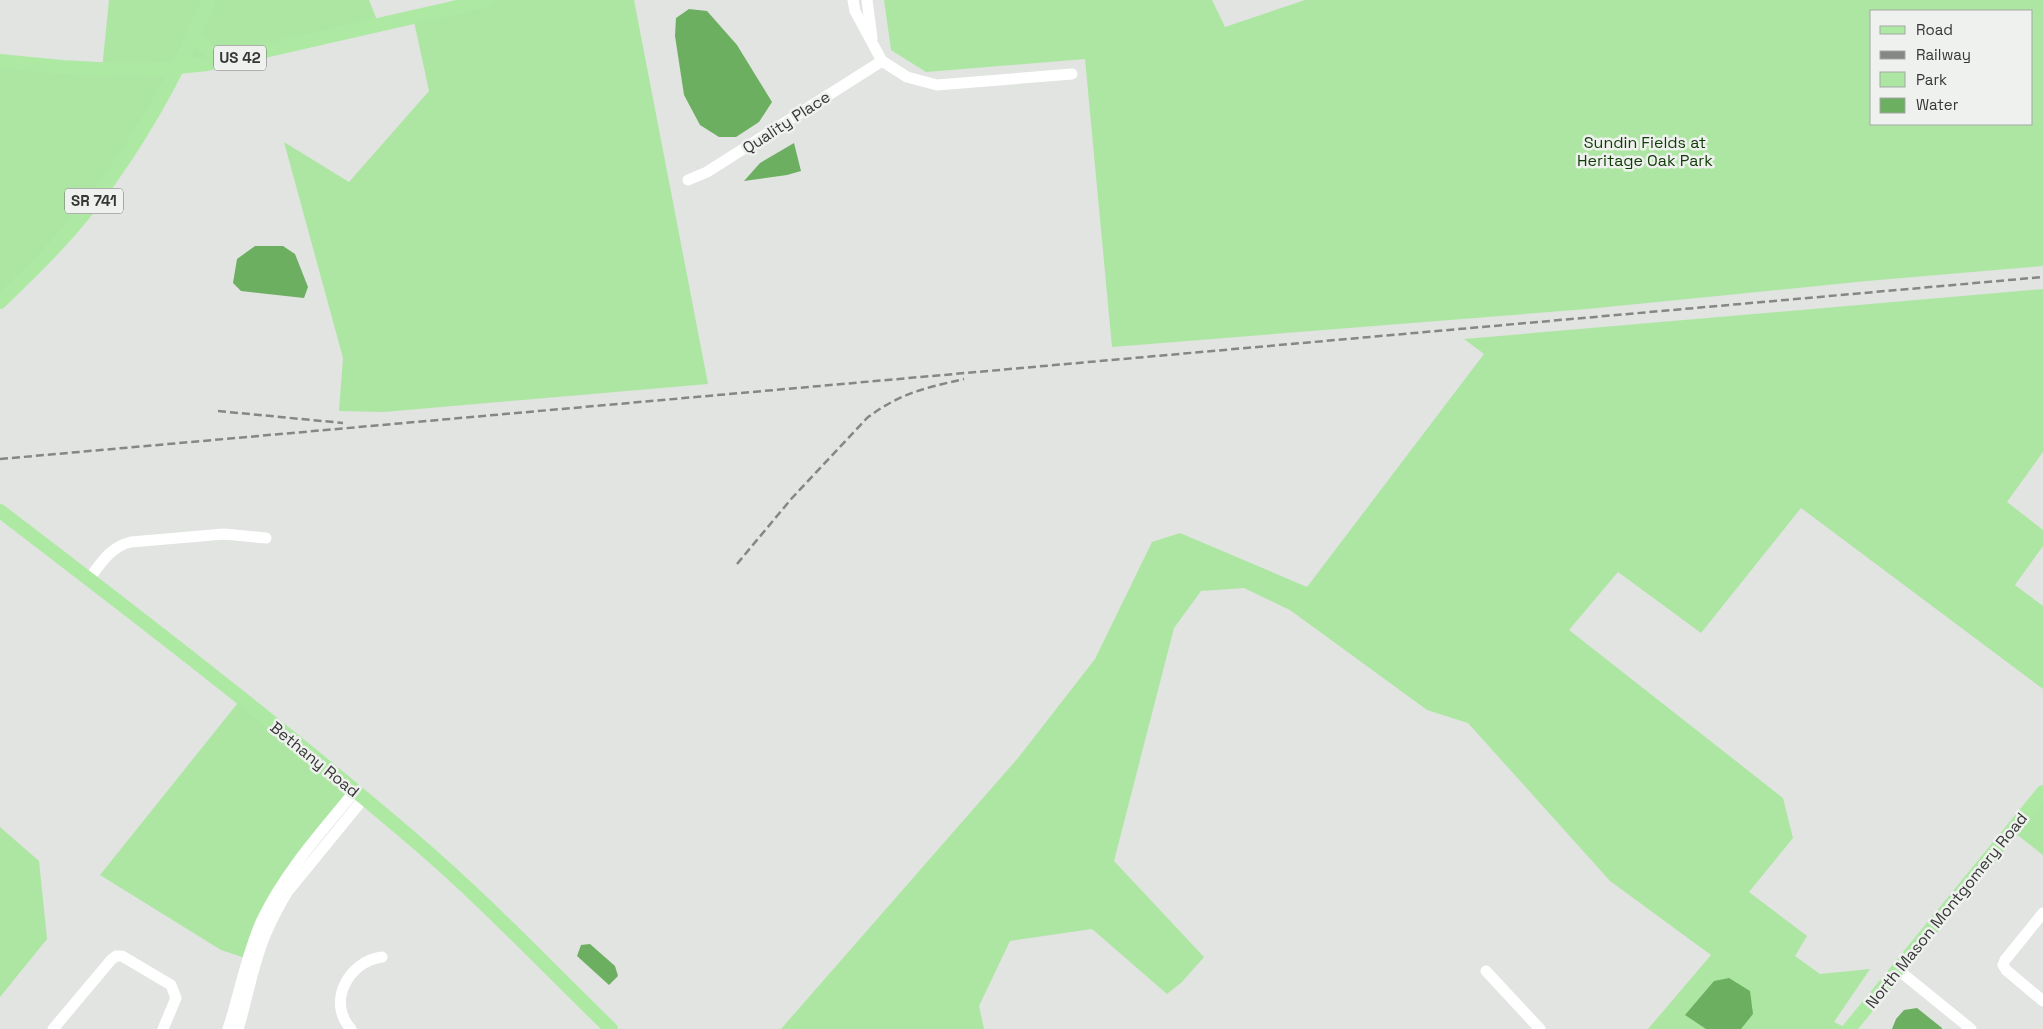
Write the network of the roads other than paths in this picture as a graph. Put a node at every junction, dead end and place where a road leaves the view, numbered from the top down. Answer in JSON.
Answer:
{"nodes":[{"id":1,"x":208,"y":0,"type":"edge"},
{"id":2,"x":488,"y":0,"type":"edge"},
{"id":3,"x":852,"y":0,"type":"edge"},
{"id":4,"x":867,"y":0,"type":"edge"},
{"id":5,"x":195,"y":32,"type":"junction"},
{"id":6,"x":872,"y":43,"type":"junction"},
{"id":7,"x":241,"y":58,"type":"junction"},
{"id":8,"x":0,"y":61,"type":"edge"},
{"id":9,"x":882,"y":61,"type":"junction"},
{"id":10,"x":178,"y":68,"type":"junction"},
{"id":11,"x":1072,"y":74,"type":"dead end"},
{"id":12,"x":688,"y":180,"type":"dead end"},
{"id":13,"x":0,"y":302,"type":"edge"},
{"id":14,"x":0,"y":511,"type":"edge"},
{"id":15,"x":266,"y":538,"type":"dead end"},
{"id":16,"x":89,"y":579,"type":"junction"},
{"id":17,"x":2043,"y":792,"type":"edge"},
{"id":18,"x":359,"y":795,"type":"junction"},
{"id":19,"x":2043,"y":913,"type":"edge"},
{"id":20,"x":382,"y":957,"type":"dead end"},
{"id":21,"x":1897,"y":969,"type":"junction"},
{"id":22,"x":1486,"y":971,"type":"dead end"},
{"id":23,"x":2043,"y":1001,"type":"edge"},
{"id":24,"x":53,"y":1029,"type":"edge"},
{"id":25,"x":163,"y":1029,"type":"edge"},
{"id":26,"x":228,"y":1029,"type":"edge"},
{"id":27,"x":238,"y":1029,"type":"edge"},
{"id":28,"x":351,"y":1029,"type":"edge"},
{"id":29,"x":611,"y":1029,"type":"edge"},
{"id":30,"x":1540,"y":1029,"type":"edge"},
{"id":31,"x":1849,"y":1029,"type":"edge"},
{"id":32,"x":1971,"y":1029,"type":"edge"}],
"edges":[{"from":1,"to":5,"type":"main road","number":"SR 741"},
{"from":2,"to":7,"type":"main road","number":"US 42"},
{"from":3,"to":6,"type":"street"},
{"from":4,"to":6,"type":"street"},
{"from":5,"to":7,"type":"main road"},
{"from":5,"to":10,"type":"main road","number":"SR 741"},
{"from":6,"to":9,"type":"street"},
{"from":7,"to":10,"type":"main road","number":"US 42"},
{"from":8,"to":10,"type":"main road","number":"US 42"},
{"from":9,"to":11,"type":"street"},
{"from":9,"to":12,"type":"street","name":"Quality Place"},
{"from":10,"to":13,"type":"main road","number":"SR 741"},
{"from":14,"to":16,"type":"main road","name":"Bethany Road"},
{"from":15,"to":16,"type":"street"},
{"from":16,"to":18,"type":"main road","name":"Bethany Road"},
{"from":17,"to":21,"type":"main road","name":"North Mason Montgomery Road"},
{"from":18,"to":26,"type":"street"},
{"from":18,"to":27,"type":"street"},
{"from":18,"to":29,"type":"main road","name":"Bethany Road"},
{"from":19,"to":23,"type":"street"},
{"from":20,"to":28,"type":"street"},
{"from":21,"to":31,"type":"main road","name":"North Mason Montgomery Road"},
{"from":21,"to":32,"type":"street"},
{"from":22,"to":30,"type":"street"},
{"from":24,"to":25,"type":"street"}]}
